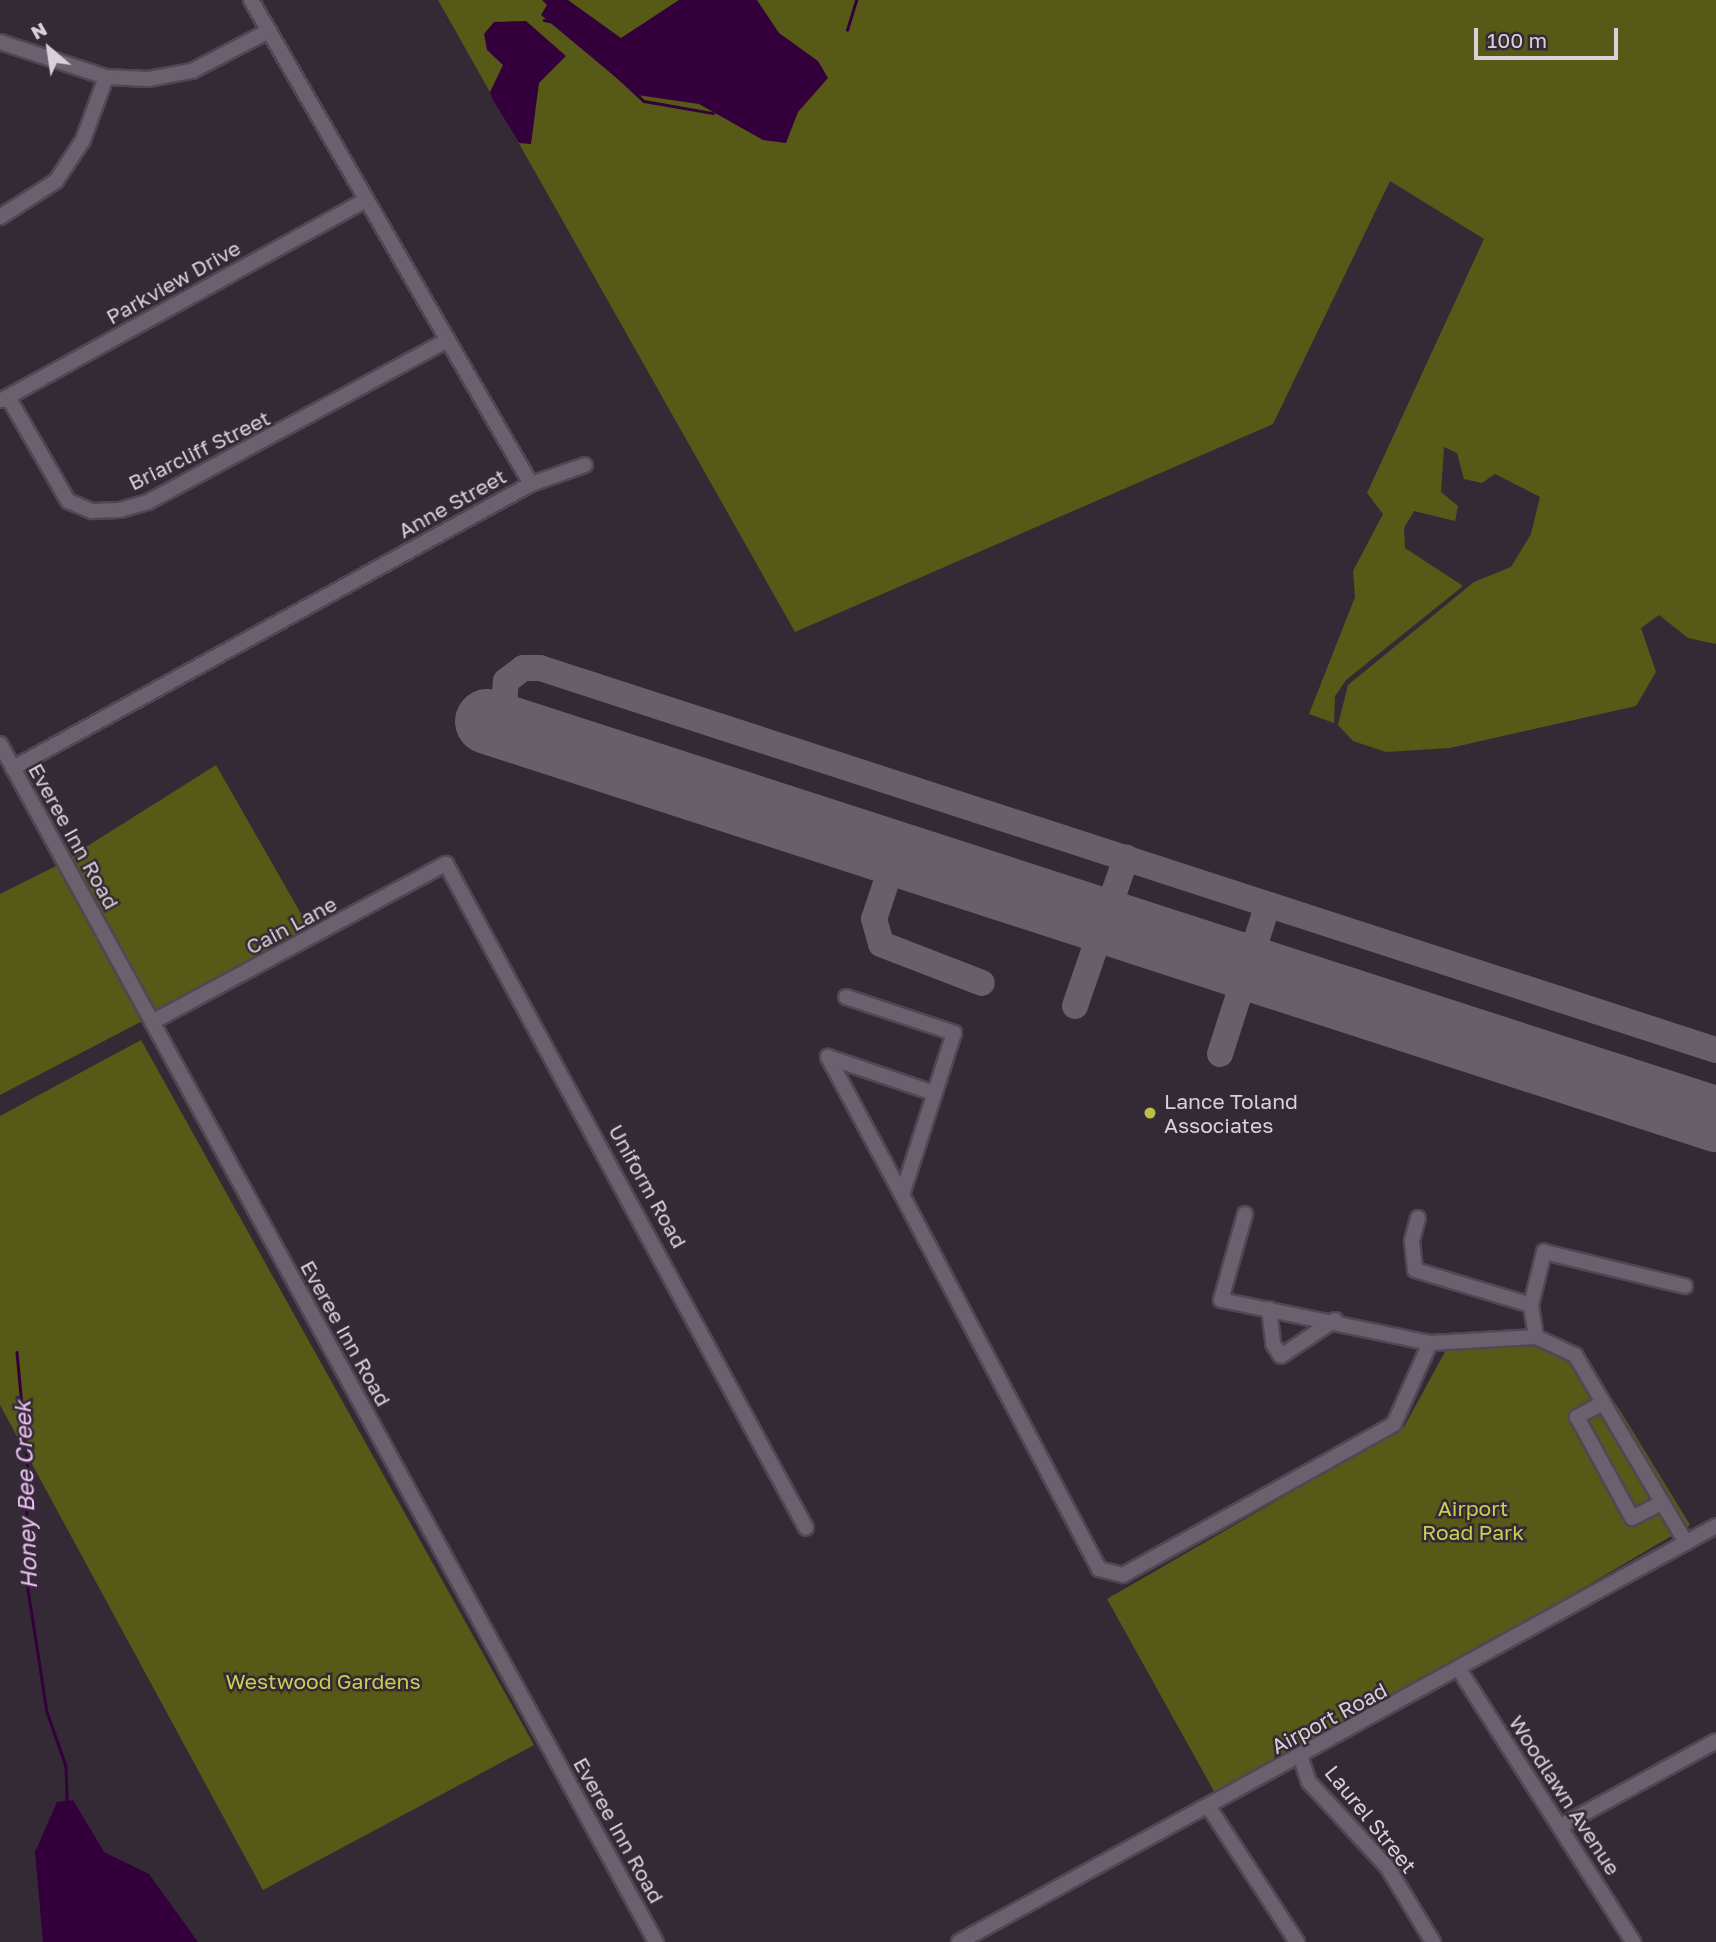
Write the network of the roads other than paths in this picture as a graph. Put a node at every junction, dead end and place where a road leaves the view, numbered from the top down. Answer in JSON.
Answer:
{"nodes":[{"id":1,"x":251,"y":0,"type":"edge"},
{"id":2,"x":268,"y":31,"type":"junction"},
{"id":3,"x":0,"y":42,"type":"edge"},
{"id":4,"x":106,"y":77,"type":"junction"},
{"id":5,"x":366,"y":200,"type":"junction"},
{"id":6,"x":0,"y":217,"type":"edge"},
{"id":7,"x":448,"y":340,"type":"junction"},
{"id":8,"x":4,"y":399,"type":"edge"},
{"id":9,"x":585,"y":465,"type":"dead end"},
{"id":10,"x":531,"y":484,"type":"junction"},
{"id":11,"x":0,"y":744,"type":"edge"},
{"id":12,"x":13,"y":768,"type":"junction"},
{"id":13,"x":447,"y":868,"type":"joint"},
{"id":14,"x":846,"y":997,"type":"dead end"},
{"id":15,"x":152,"y":1022,"type":"junction"},
{"id":16,"x":934,"y":1093,"type":"junction"},
{"id":17,"x":902,"y":1195,"type":"junction"},
{"id":18,"x":1245,"y":1214,"type":"dead end"},
{"id":19,"x":1418,"y":1218,"type":"dead end"},
{"id":20,"x":1685,"y":1286,"type":"dead end"},
{"id":21,"x":1531,"y":1305,"type":"junction"},
{"id":22,"x":1269,"y":1309,"type":"junction"},
{"id":23,"x":1335,"y":1320,"type":"junction"},
{"id":24,"x":1536,"y":1337,"type":"junction"},
{"id":25,"x":1430,"y":1343,"type":"junction"},
{"id":26,"x":1603,"y":1403,"type":"junction"},
{"id":27,"x":1662,"y":1503,"type":"junction"},
{"id":28,"x":1716,"y":1526,"type":"edge"},
{"id":29,"x":806,"y":1528,"type":"dead end"},
{"id":30,"x":1686,"y":1543,"type":"junction"},
{"id":31,"x":1460,"y":1671,"type":"junction"},
{"id":32,"x":1716,"y":1741,"type":"edge"},
{"id":33,"x":1301,"y":1758,"type":"junction"},
{"id":34,"x":1209,"y":1806,"type":"junction"},
{"id":35,"x":1561,"y":1826,"type":"junction"},
{"id":36,"x":656,"y":1942,"type":"edge"},
{"id":37,"x":959,"y":1942,"type":"edge"},
{"id":38,"x":1297,"y":1942,"type":"edge"},
{"id":39,"x":1433,"y":1942,"type":"edge"},
{"id":40,"x":1633,"y":1942,"type":"edge"}],
"edges":[{"from":1,"to":2,"type":"street","name":"Anne Street"},
{"from":2,"to":4,"type":"street"},
{"from":2,"to":5,"type":"street","name":"Anne Street"},
{"from":3,"to":4,"type":"street"},
{"from":4,"to":6,"type":"street"},
{"from":5,"to":7,"type":"street","name":"Anne Street"},
{"from":5,"to":8,"type":"street","name":"Parkview Drive"},
{"from":7,"to":8,"type":"street","name":"Briarcliff Street"},
{"from":7,"to":10,"type":"street","name":"Anne Street"},
{"from":9,"to":10,"type":"street"},
{"from":10,"to":12,"type":"street","name":"Anne Street"},
{"from":11,"to":12,"type":"street","name":"Everee Inn Road"},
{"from":12,"to":15,"type":"street","name":"Everee Inn Road"},
{"from":13,"to":15,"type":"street","name":"Cain Lane"},
{"from":13,"to":29,"type":"street","name":"Uniform Road"},
{"from":14,"to":16,"type":"street"},
{"from":15,"to":36,"type":"street","name":"Everee Inn Road"},
{"from":16,"to":17,"type":"street"},
{"from":16,"to":17,"type":"street"},
{"from":17,"to":25,"type":"street"},
{"from":18,"to":22,"type":"street"},
{"from":19,"to":21,"type":"street"},
{"from":20,"to":21,"type":"street"},
{"from":21,"to":24,"type":"street"},
{"from":22,"to":23,"type":"street"},
{"from":22,"to":23,"type":"street"},
{"from":23,"to":25,"type":"street"},
{"from":24,"to":25,"type":"street"},
{"from":24,"to":26,"type":"street"},
{"from":26,"to":27,"type":"street"},
{"from":26,"to":27,"type":"street"},
{"from":27,"to":30,"type":"street"},
{"from":28,"to":30,"type":"street","name":"Airport Road"},
{"from":30,"to":31,"type":"street","name":"Airport Road"},
{"from":31,"to":33,"type":"street","name":"Airport Road"},
{"from":31,"to":35,"type":"street","name":"Woodlawn Avenue"},
{"from":32,"to":35,"type":"street"},
{"from":33,"to":34,"type":"street","name":"Airport Road"},
{"from":33,"to":39,"type":"street","name":"Laurel Street"},
{"from":34,"to":37,"type":"street","name":"Airport Road"},
{"from":34,"to":38,"type":"street"},
{"from":35,"to":40,"type":"street","name":"Woodlawn Avenue"}]}
